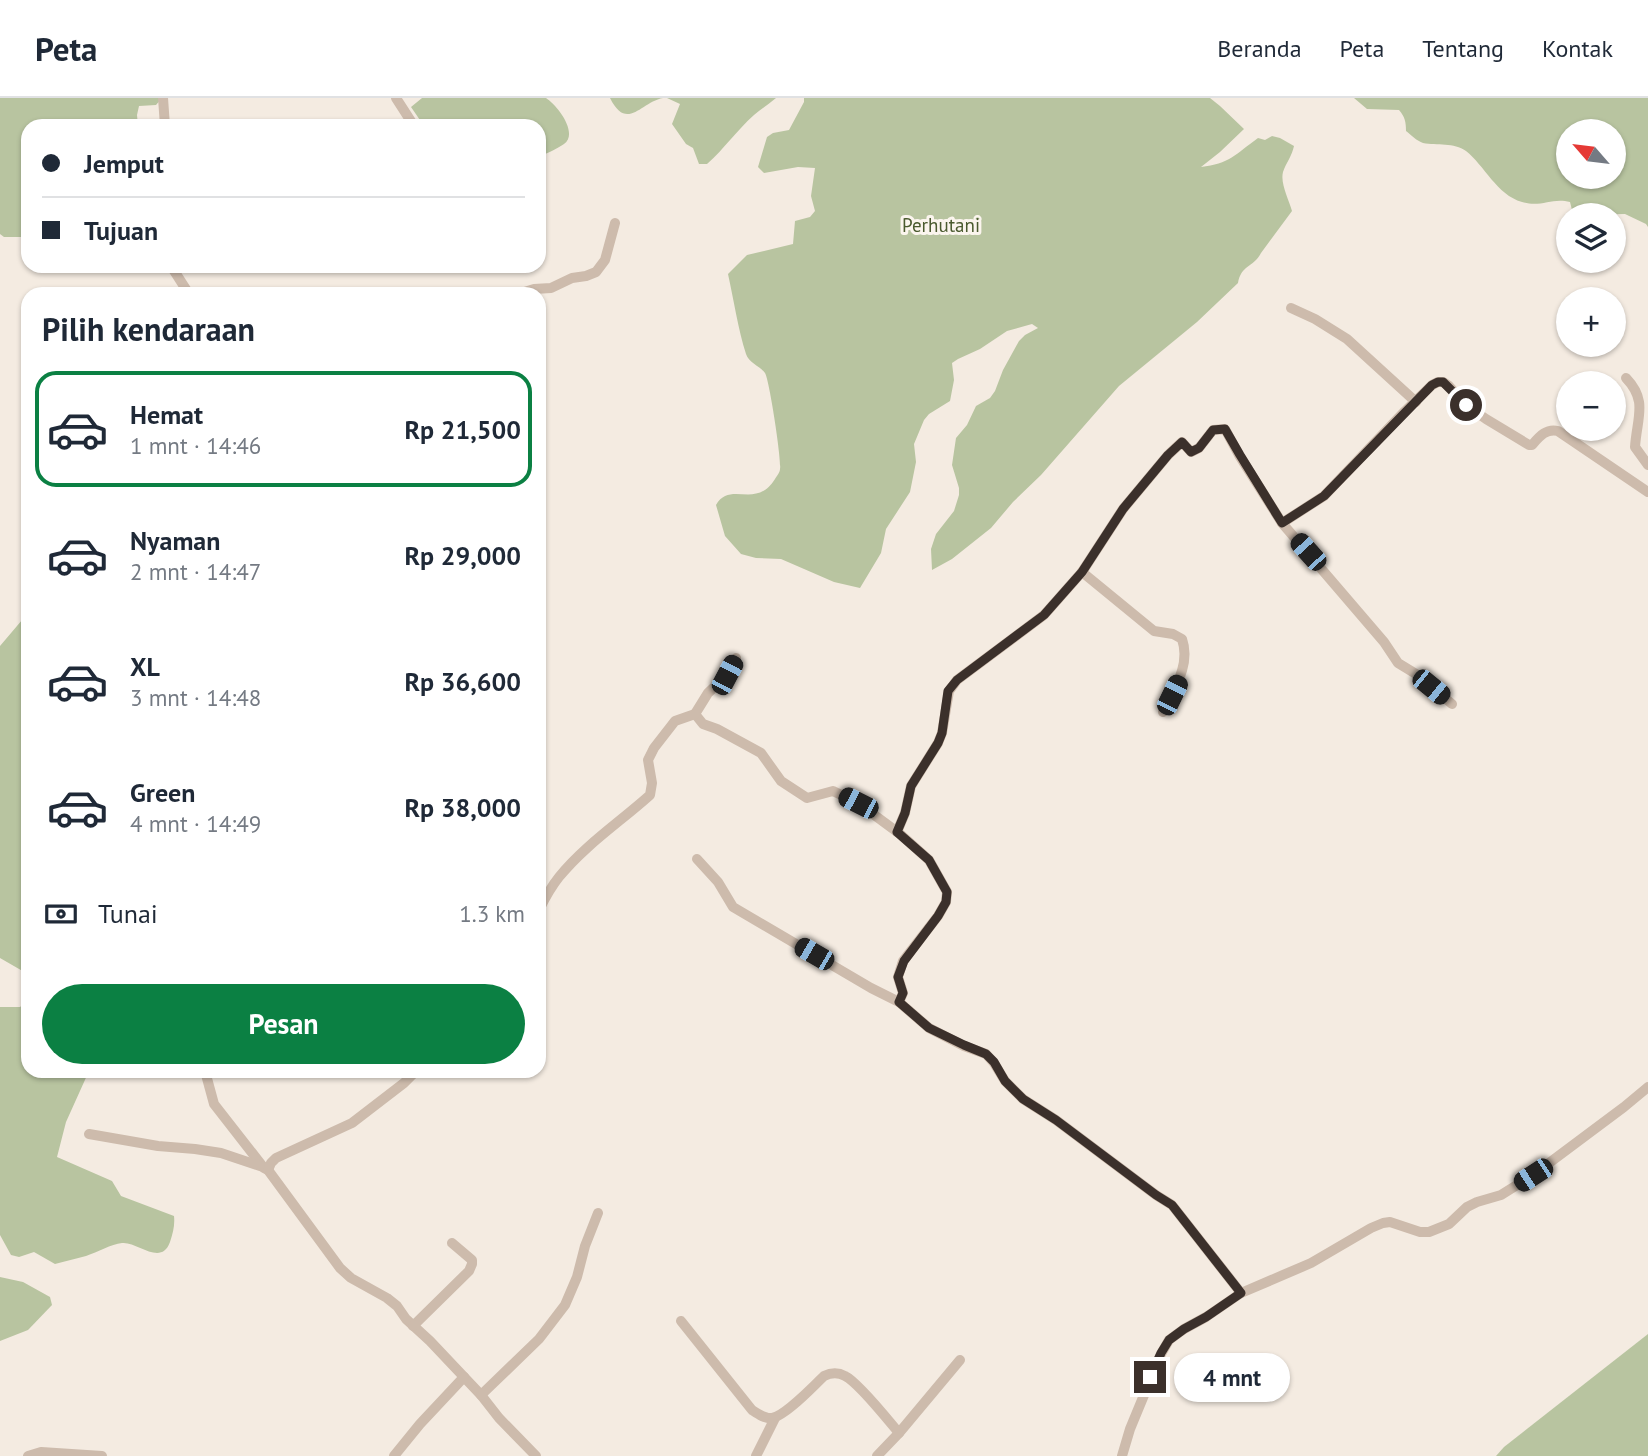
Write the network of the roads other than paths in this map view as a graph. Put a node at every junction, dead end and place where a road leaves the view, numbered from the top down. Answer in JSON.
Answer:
{"nodes":[{"id":1,"x":163,"y":98,"type":"edge"},
{"id":2,"x":396,"y":98,"type":"edge"},
{"id":3,"x":164,"y":119,"type":"edge"},
{"id":4,"x":410,"y":119,"type":"edge"},
{"id":5,"x":615,"y":223,"type":"dead end"},
{"id":6,"x":546,"y":288,"type":"edge"},
{"id":7,"x":1291,"y":308,"type":"dead end"},
{"id":8,"x":1626,"y":378,"type":"dead end"},
{"id":9,"x":1416,"y":402,"type":"junction"},
{"id":10,"x":1648,"y":465,"type":"edge"},
{"id":11,"x":1648,"y":492,"type":"edge"},
{"id":12,"x":1282,"y":523,"type":"junction"},
{"id":13,"x":1082,"y":572,"type":"junction"},
{"id":14,"x":736,"y":658,"type":"dead end"},
{"id":15,"x":1452,"y":704,"type":"dead end"},
{"id":16,"x":1163,"y":712,"type":"dead end"},
{"id":17,"x":695,"y":714,"type":"junction"},
{"id":18,"x":897,"y":832,"type":"junction"},
{"id":19,"x":697,"y":859,"type":"dead end"},
{"id":20,"x":546,"y":895,"type":"edge"},
{"id":21,"x":899,"y":1002,"type":"junction"},
{"id":22,"x":207,"y":1078,"type":"edge"},
{"id":23,"x":409,"y":1078,"type":"edge"},
{"id":24,"x":1648,"y":1087,"type":"edge"},
{"id":25,"x":89,"y":1134,"type":"dead end"},
{"id":26,"x":266,"y":1169,"type":"junction"},
{"id":27,"x":598,"y":1213,"type":"dead end"},
{"id":28,"x":452,"y":1243,"type":"dead end"},
{"id":29,"x":1241,"y":1293,"type":"junction"},
{"id":30,"x":681,"y":1321,"type":"dead end"},
{"id":31,"x":413,"y":1326,"type":"junction"},
{"id":32,"x":960,"y":1360,"type":"dead end"},
{"id":33,"x":464,"y":1377,"type":"junction"},
{"id":34,"x":481,"y":1395,"type":"junction"},
{"id":35,"x":775,"y":1418,"type":"junction"},
{"id":36,"x":899,"y":1433,"type":"junction"},
{"id":37,"x":533,"y":1455,"type":"edge"},
{"id":38,"x":28,"y":1456,"type":"edge"},
{"id":39,"x":102,"y":1456,"type":"edge"},
{"id":40,"x":394,"y":1456,"type":"edge"},
{"id":41,"x":756,"y":1456,"type":"edge"},
{"id":42,"x":877,"y":1456,"type":"edge"},
{"id":43,"x":1122,"y":1456,"type":"edge"}],
"edges":[{"from":1,"to":3,"type":"street"},
{"from":2,"to":4,"type":"street"},
{"from":5,"to":6,"type":"street"},
{"from":7,"to":9,"type":"street"},
{"from":8,"to":10,"type":"street"},
{"from":9,"to":11,"type":"street"},
{"from":9,"to":12,"type":"street"},
{"from":12,"to":13,"type":"street"},
{"from":12,"to":15,"type":"street"},
{"from":13,"to":16,"type":"street"},
{"from":13,"to":18,"type":"street"},
{"from":14,"to":17,"type":"street"},
{"from":17,"to":18,"type":"street"},
{"from":17,"to":20,"type":"street"},
{"from":18,"to":21,"type":"street"},
{"from":19,"to":21,"type":"street"},
{"from":21,"to":29,"type":"street"},
{"from":22,"to":26,"type":"street"},
{"from":23,"to":26,"type":"street"},
{"from":24,"to":29,"type":"street"},
{"from":25,"to":26,"type":"street"},
{"from":26,"to":31,"type":"street"},
{"from":27,"to":34,"type":"street"},
{"from":28,"to":31,"type":"street"},
{"from":29,"to":43,"type":"street"},
{"from":30,"to":35,"type":"street"},
{"from":31,"to":33,"type":"street"},
{"from":32,"to":36,"type":"street"},
{"from":33,"to":34,"type":"street"},
{"from":33,"to":40,"type":"street"},
{"from":34,"to":37,"type":"street"},
{"from":35,"to":36,"type":"street"},
{"from":35,"to":41,"type":"street"},
{"from":36,"to":42,"type":"street"},
{"from":38,"to":39,"type":"street"}]}
